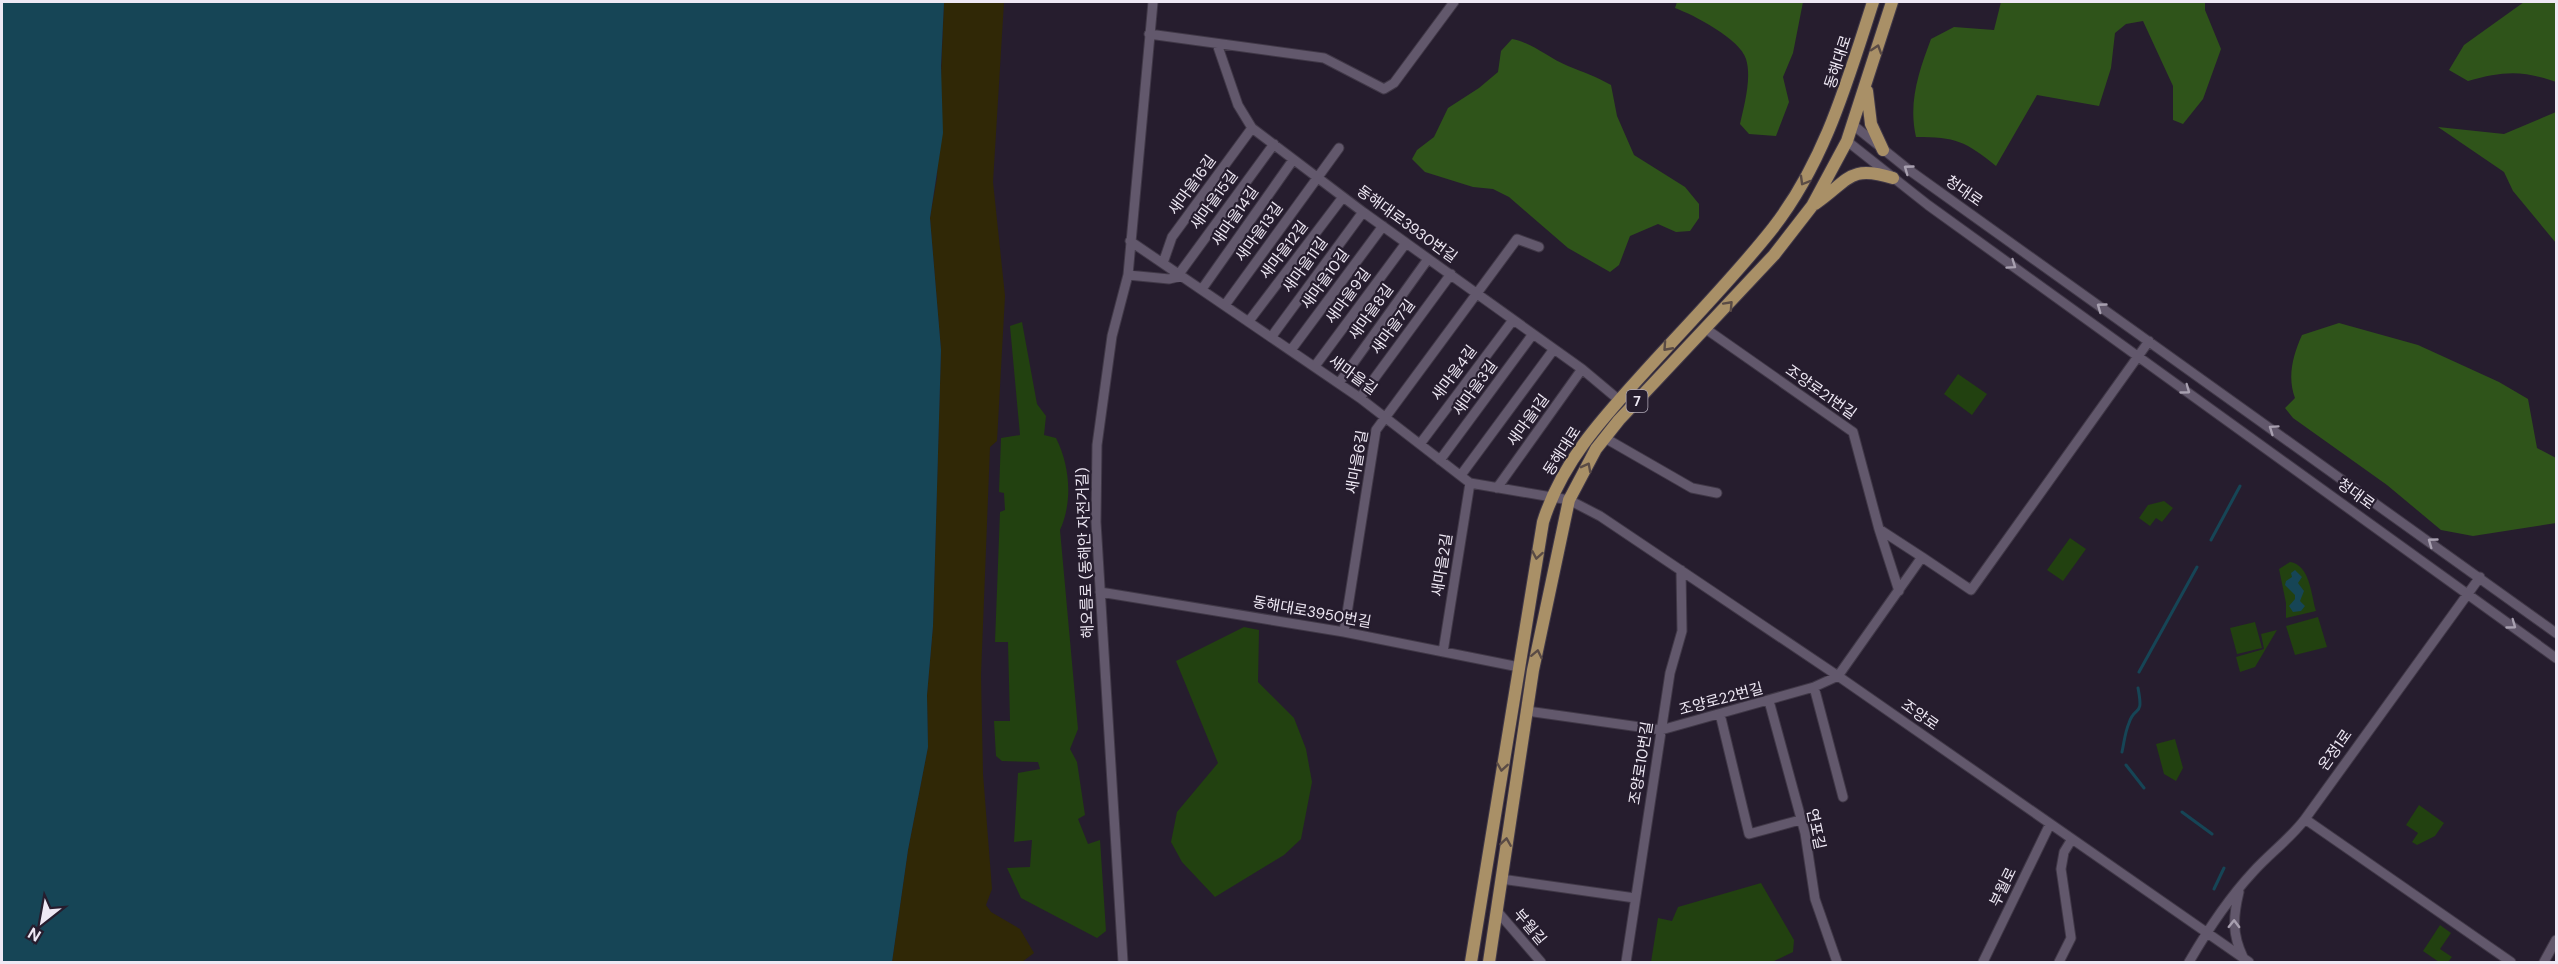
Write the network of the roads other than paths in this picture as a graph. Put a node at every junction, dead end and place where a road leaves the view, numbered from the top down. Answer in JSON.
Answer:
{"nodes":[{"id":1,"x":1153,"y":2,"type":"edge"},
{"id":2,"x":1454,"y":2,"type":"edge"},
{"id":3,"x":1873,"y":2,"type":"edge"},
{"id":4,"x":1892,"y":2,"type":"edge"},
{"id":5,"x":1149,"y":34,"type":"junction"},
{"id":6,"x":1217,"y":44,"type":"junction"},
{"id":7,"x":1867,"y":81,"type":"junction"},
{"id":8,"x":1837,"y":114,"type":"junction"},
{"id":9,"x":1853,"y":125,"type":"junction"},
{"id":10,"x":1252,"y":128,"type":"junction"},
{"id":11,"x":1831,"y":129,"type":"junction"},
{"id":12,"x":1847,"y":141,"type":"junction"},
{"id":13,"x":1274,"y":144,"type":"junction"},
{"id":14,"x":1339,"y":148,"type":"dead end"},
{"id":15,"x":1883,"y":150,"type":"junction"},
{"id":16,"x":1293,"y":160,"type":"junction"},
{"id":17,"x":1317,"y":178,"type":"junction"},
{"id":18,"x":1893,"y":178,"type":"junction"},
{"id":19,"x":1343,"y":197,"type":"junction"},
{"id":20,"x":1812,"y":206,"type":"junction"},
{"id":21,"x":1363,"y":212,"type":"junction"},
{"id":22,"x":1973,"y":215,"type":"junction"},
{"id":23,"x":1383,"y":226,"type":"junction"},
{"id":24,"x":1964,"y":231,"type":"junction"},
{"id":25,"x":1131,"y":241,"type":"junction"},
{"id":26,"x":1406,"y":243,"type":"junction"},
{"id":27,"x":1539,"y":247,"type":"dead end"},
{"id":28,"x":1428,"y":259,"type":"junction"},
{"id":29,"x":1163,"y":262,"type":"junction"},
{"id":30,"x":1451,"y":274,"type":"junction"},
{"id":31,"x":1128,"y":275,"type":"junction"},
{"id":32,"x":1181,"y":275,"type":"junction"},
{"id":33,"x":1202,"y":289,"type":"junction"},
{"id":34,"x":1477,"y":292,"type":"junction"},
{"id":35,"x":1225,"y":305,"type":"junction"},
{"id":36,"x":1513,"y":320,"type":"junction"},
{"id":37,"x":1250,"y":321,"type":"junction"},
{"id":38,"x":1706,"y":329,"type":"junction"},
{"id":39,"x":1533,"y":334,"type":"junction"},
{"id":40,"x":1272,"y":336,"type":"junction"},
{"id":41,"x":2149,"y":341,"type":"junction"},
{"id":42,"x":1554,"y":349,"type":"junction"},
{"id":43,"x":1291,"y":350,"type":"junction"},
{"id":44,"x":2138,"y":356,"type":"junction"},
{"id":45,"x":1315,"y":366,"type":"junction"},
{"id":46,"x":1582,"y":369,"type":"junction"},
{"id":47,"x":1339,"y":383,"type":"junction"},
{"id":48,"x":1360,"y":398,"type":"junction"},
{"id":49,"x":1619,"y":400,"type":"junction"},
{"id":50,"x":1384,"y":417,"type":"junction"},
{"id":51,"x":1605,"y":438,"type":"junction"},
{"id":52,"x":1420,"y":444,"type":"junction"},
{"id":53,"x":1440,"y":460,"type":"junction"},
{"id":54,"x":1461,"y":475,"type":"junction"},
{"id":55,"x":1470,"y":483,"type":"junction"},
{"id":56,"x":1497,"y":488,"type":"junction"},
{"id":57,"x":1717,"y":493,"type":"dead end"},
{"id":58,"x":1550,"y":498,"type":"junction"},
{"id":59,"x":1569,"y":500,"type":"junction"},
{"id":60,"x":1879,"y":529,"type":"junction"},
{"id":61,"x":1922,"y":557,"type":"junction"},
{"id":62,"x":1681,"y":570,"type":"junction"},
{"id":63,"x":2480,"y":577,"type":"junction"},
{"id":64,"x":1899,"y":591,"type":"junction"},
{"id":65,"x":1100,"y":592,"type":"junction"},
{"id":66,"x":2468,"y":593,"type":"junction"},
{"id":67,"x":2508,"y":597,"type":"junction"},
{"id":68,"x":2556,"y":628,"type":"edge"},
{"id":69,"x":1344,"y":632,"type":"junction"},
{"id":70,"x":2556,"y":633,"type":"edge"},
{"id":71,"x":1443,"y":652,"type":"junction"},
{"id":72,"x":2556,"y":658,"type":"edge"},
{"id":73,"x":1519,"y":667,"type":"junction"},
{"id":74,"x":1838,"y":676,"type":"junction"},
{"id":75,"x":1814,"y":687,"type":"junction"},
{"id":76,"x":1769,"y":701,"type":"junction"},
{"id":77,"x":1511,"y":709,"type":"junction"},
{"id":78,"x":1527,"y":711,"type":"junction"},
{"id":79,"x":1720,"y":714,"type":"junction"},
{"id":80,"x":1661,"y":730,"type":"junction"},
{"id":81,"x":1843,"y":797,"type":"dead end"},
{"id":82,"x":2305,"y":819,"type":"junction"},
{"id":83,"x":1800,"y":820,"type":"junction"},
{"id":84,"x":2050,"y":824,"type":"junction"},
{"id":85,"x":2072,"y":839,"type":"junction"},
{"id":86,"x":1500,"y":879,"type":"junction"},
{"id":87,"x":2240,"y":888,"type":"junction"},
{"id":88,"x":1635,"y":898,"type":"junction"},
{"id":89,"x":1497,"y":911,"type":"junction"},
{"id":90,"x":2206,"y":932,"type":"junction"},
{"id":91,"x":2556,"y":940,"type":"edge"},
{"id":92,"x":2246,"y":961,"type":"edge"},
{"id":93,"x":1123,"y":963,"type":"edge"},
{"id":94,"x":1471,"y":963,"type":"edge"},
{"id":95,"x":1489,"y":963,"type":"edge"},
{"id":96,"x":1541,"y":963,"type":"edge"},
{"id":97,"x":1626,"y":963,"type":"edge"},
{"id":98,"x":1838,"y":963,"type":"edge"},
{"id":99,"x":1983,"y":963,"type":"edge"},
{"id":100,"x":2059,"y":963,"type":"edge"},
{"id":101,"x":2189,"y":963,"type":"edge"},
{"id":102,"x":2511,"y":963,"type":"edge"},
{"id":103,"x":2544,"y":963,"type":"edge"}],
"edges":[{"from":1,"to":5,"type":"street","name":"해오름로 (동해안 자전거길)"},
{"from":2,"to":6,"type":"street"},
{"from":3,"to":8,"type":"main road","name":"동해대로","number":"7"},
{"from":7,"to":4,"type":"main road","name":"동해대로","number":"7","one_way":true},
{"from":5,"to":6,"type":"street"},
{"from":5,"to":25,"type":"street","name":"해오름로 (동해안 자전거길)"},
{"from":6,"to":10,"type":"street","name":"동해대로3930번길"},
{"from":7,"to":9,"type":"main road","name":"동해대로","number":"7"},
{"from":7,"to":15,"type":"main road"},
{"from":8,"to":9,"type":"main road"},
{"from":8,"to":11,"type":"main road","name":"동해대로","number":"7"},
{"from":9,"to":12,"type":"main road","name":"동해대로","number":"7"},
{"from":9,"to":15,"type":"street","name":"청대로"},
{"from":10,"to":13,"type":"street","name":"동해대로3930번길"},
{"from":10,"to":29,"type":"street","name":"새마을16길"},
{"from":11,"to":12,"type":"main road"},
{"from":11,"to":49,"type":"main road","name":"동해대로","number":"7","one_way":true},
{"from":12,"to":18,"type":"street","name":"청대로"},
{"from":12,"to":20,"type":"main road","name":"동해대로","number":"7"},
{"from":13,"to":16,"type":"street","name":"동해대로3930번길"},
{"from":13,"to":32,"type":"street","name":"새마을15길"},
{"from":14,"to":17,"type":"street","name":"새마을13길"},
{"from":22,"to":15,"type":"street","name":"청대로","one_way":true},
{"from":16,"to":17,"type":"street","name":"동해대로3930번길"},
{"from":16,"to":33,"type":"street","name":"새마을14길"},
{"from":17,"to":19,"type":"street","name":"동해대로3930번길"},
{"from":17,"to":35,"type":"street","name":"새마을13길"},
{"from":18,"to":20,"type":"main road"},
{"from":18,"to":24,"type":"street","name":"청대로"},
{"from":19,"to":21,"type":"street","name":"동해대로3930번길"},
{"from":19,"to":37,"type":"street","name":"새마을12길"},
{"from":38,"to":20,"type":"main road","name":"동해대로","number":"7","one_way":true},
{"from":21,"to":23,"type":"street","name":"동해대로3930번길"},
{"from":21,"to":40,"type":"street","name":"새마을11길"},
{"from":22,"to":24,"type":"street"},
{"from":41,"to":22,"type":"street","name":"청대로","one_way":true},
{"from":23,"to":26,"type":"street","name":"동해대로3930번길"},
{"from":23,"to":43,"type":"street","name":"새마을10길"},
{"from":24,"to":44,"type":"street","name":"청대로","one_way":true},
{"from":25,"to":29,"type":"street","name":"새마을길"},
{"from":25,"to":31,"type":"street","name":"해오름로 (동해안 자전거길)"},
{"from":26,"to":28,"type":"street","name":"동해대로3930번길"},
{"from":26,"to":45,"type":"street","name":"새마을9길"},
{"from":27,"to":34,"type":"street","name":"새마을6길"},
{"from":28,"to":30,"type":"street","name":"동해대로3930번길"},
{"from":28,"to":47,"type":"street","name":"새마을8길"},
{"from":29,"to":32,"type":"street","name":"새마을길"},
{"from":30,"to":34,"type":"street","name":"동해대로3930번길"},
{"from":30,"to":48,"type":"street","name":"새마을7길"},
{"from":31,"to":32,"type":"street"},
{"from":31,"to":65,"type":"street","name":"해오름로 (동해안 자전거길)"},
{"from":32,"to":33,"type":"street","name":"새마을길"},
{"from":33,"to":35,"type":"street","name":"새마을길"},
{"from":34,"to":36,"type":"street","name":"동해대로3930번길"},
{"from":34,"to":50,"type":"street","name":"새마을6길"},
{"from":35,"to":37,"type":"street","name":"새마을길"},
{"from":36,"to":39,"type":"street","name":"동해대로3930번길"},
{"from":36,"to":52,"type":"street","name":"새마을4길"},
{"from":37,"to":40,"type":"street","name":"새마을길"},
{"from":38,"to":51,"type":"main road","name":"동해대로","number":"7"},
{"from":38,"to":60,"type":"street","name":"조양로21번길"},
{"from":39,"to":42,"type":"street","name":"동해대로3930번길"},
{"from":39,"to":53,"type":"street","name":"새마을3길"},
{"from":40,"to":43,"type":"street","name":"새마을길"},
{"from":41,"to":44,"type":"street"},
{"from":63,"to":41,"type":"street","name":"청대로","one_way":true},
{"from":42,"to":46,"type":"street","name":"동해대로3930번길"},
{"from":42,"to":54,"type":"street"},
{"from":43,"to":45,"type":"street","name":"새마을길"},
{"from":44,"to":61,"type":"street"},
{"from":44,"to":66,"type":"street","name":"청대로","one_way":true},
{"from":45,"to":47,"type":"street","name":"새마을길"},
{"from":46,"to":49,"type":"street","name":"동해대로3930번길"},
{"from":46,"to":56,"type":"street","name":"새마을1길"},
{"from":47,"to":48,"type":"street","name":"새마을길"},
{"from":48,"to":50,"type":"street","name":"새마을길"},
{"from":49,"to":58,"type":"main road","name":"동해대로","number":"7"},
{"from":50,"to":52,"type":"street","name":"새마을길"},
{"from":50,"to":69,"type":"street","name":"새마을6길"},
{"from":51,"to":57,"type":"street"},
{"from":59,"to":51,"type":"main road","name":"동해대로","number":"7","one_way":true},
{"from":52,"to":53,"type":"street","name":"새마을길"},
{"from":53,"to":54,"type":"street","name":"새마을길"},
{"from":54,"to":55,"type":"street","name":"새마을길"},
{"from":55,"to":56,"type":"street"},
{"from":55,"to":71,"type":"street","name":"새마을2길"},
{"from":56,"to":58,"type":"street"},
{"from":58,"to":59,"type":"street"},
{"from":58,"to":73,"type":"main road","name":"동해대로","number":"7","one_way":true},
{"from":59,"to":62,"type":"street","name":"조양로"},
{"from":78,"to":59,"type":"main road","name":"동해대로","number":"7","one_way":true},
{"from":60,"to":61,"type":"street"},
{"from":60,"to":64,"type":"street","name":"조양로21번길"},
{"from":61,"to":64,"type":"street"},
{"from":62,"to":74,"type":"street","name":"조양로"},
{"from":62,"to":80,"type":"street","name":"조양로10번길"},
{"from":63,"to":66,"type":"street","name":"온정1로"},
{"from":63,"to":67,"type":"street","name":"청대로"},
{"from":64,"to":74,"type":"street"},
{"from":65,"to":69,"type":"street","name":"동해대로3950번길"},
{"from":65,"to":93,"type":"street","name":"해오름로 (동해안 자전거길)"},
{"from":66,"to":72,"type":"street","name":"청대로","one_way":true},
{"from":66,"to":82,"type":"street","name":"온정1로"},
{"from":67,"to":68,"type":"street"},
{"from":67,"to":70,"type":"street","name":"청대로"},
{"from":69,"to":71,"type":"street","name":"동해대로3950번길"},
{"from":71,"to":73,"type":"street","name":"동해대로3950번길"},
{"from":73,"to":77,"type":"main road","name":"동해대로","number":"7"},
{"from":74,"to":75,"type":"street","name":"조양로22번길"},
{"from":74,"to":84,"type":"street","name":"조양로"},
{"from":75,"to":76,"type":"street","name":"조양로22번길"},
{"from":75,"to":81,"type":"street"},
{"from":76,"to":79,"type":"street","name":"조양로22번길"},
{"from":76,"to":83,"type":"street","name":"연포길"},
{"from":77,"to":78,"type":"main road"},
{"from":77,"to":94,"type":"main road","name":"동해대로","number":"7","one_way":true},
{"from":78,"to":80,"type":"street","name":"조양로22번길"},
{"from":86,"to":78,"type":"main road","name":"동해대로","number":"7","one_way":true},
{"from":79,"to":80,"type":"street","name":"조양로22번길"},
{"from":79,"to":83,"type":"street"},
{"from":80,"to":88,"type":"street","name":"조양로10번길"},
{"from":82,"to":87,"type":"street","name":"온정1로"},
{"from":82,"to":102,"type":"street"},
{"from":83,"to":98,"type":"street","name":"연포길"},
{"from":84,"to":85,"type":"street","name":"조양로"},
{"from":84,"to":99,"type":"street","name":"부월로"},
{"from":85,"to":90,"type":"street","name":"조양로"},
{"from":85,"to":100,"type":"street"},
{"from":86,"to":88,"type":"street"},
{"from":86,"to":89,"type":"main road","name":"동해대로","number":"7"},
{"from":87,"to":90,"type":"street","name":"온정1로"},
{"from":92,"to":87,"type":"street","one_way":true},
{"from":88,"to":97,"type":"street","name":"조양로10번길"},
{"from":89,"to":95,"type":"main road","name":"동해대로","number":"7"},
{"from":89,"to":96,"type":"street","name":"부월길"},
{"from":90,"to":92,"type":"street","name":"조양로"},
{"from":90,"to":101,"type":"street","name":"온정1로"},
{"from":91,"to":103,"type":"street"}]}
